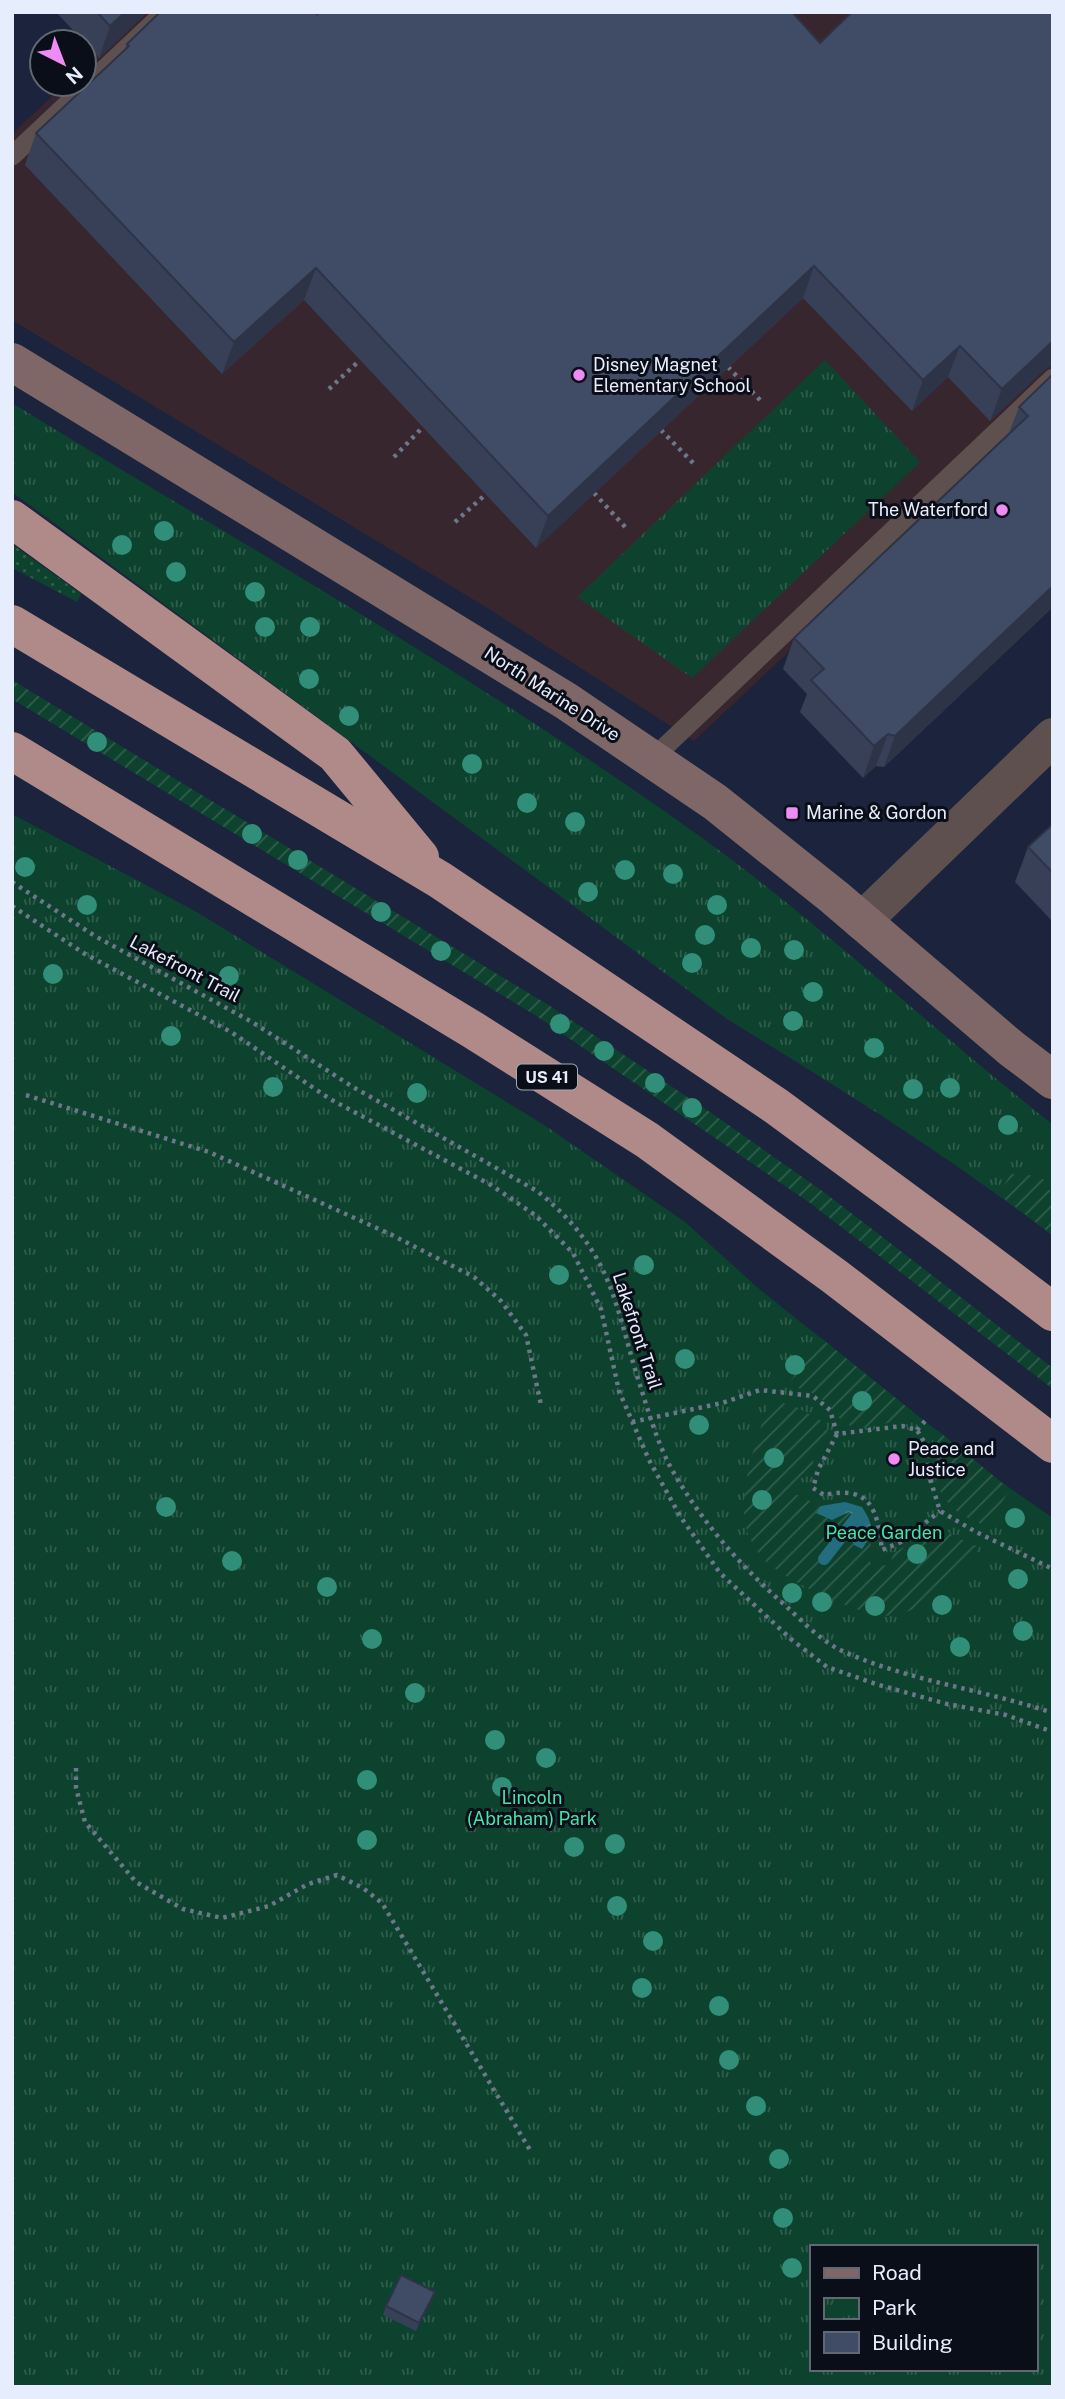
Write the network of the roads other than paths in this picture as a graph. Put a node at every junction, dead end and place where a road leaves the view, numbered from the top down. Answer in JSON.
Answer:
{"nodes":[{"id":1,"x":165,"y":12,"type":"edge"},
{"id":2,"x":12,"y":156,"type":"edge"},
{"id":3,"x":12,"y":362,"type":"edge"},
{"id":4,"x":1053,"y":378,"type":"edge"},
{"id":5,"x":12,"y":519,"type":"edge"},
{"id":6,"x":12,"y":624,"type":"edge"},
{"id":7,"x":1053,"y":737,"type":"edge"},
{"id":8,"x":12,"y":751,"type":"edge"},
{"id":9,"x":652,"y":759,"type":"junction"},
{"id":10,"x":440,"y":880,"type":"junction"},
{"id":11,"x":862,"y":920,"type":"junction"},
{"id":12,"x":1053,"y":1080,"type":"edge"},
{"id":13,"x":1053,"y":1312,"type":"edge"},
{"id":14,"x":1053,"y":1444,"type":"edge"}],
"edges":[{"from":1,"to":2,"type":"lane"},
{"from":3,"to":9,"type":"street","name":"North Marine Drive"},
{"from":4,"to":9,"type":"lane"},
{"from":5,"to":10,"type":"highway"},
{"from":6,"to":10,"type":"highway"},
{"from":7,"to":11,"type":"street"},
{"from":8,"to":14,"type":"highway","number":"US 41"},
{"from":9,"to":11,"type":"street","name":"North Marine Drive"},
{"from":10,"to":13,"type":"highway"},
{"from":11,"to":12,"type":"street","name":"North Marine Drive"}]}
